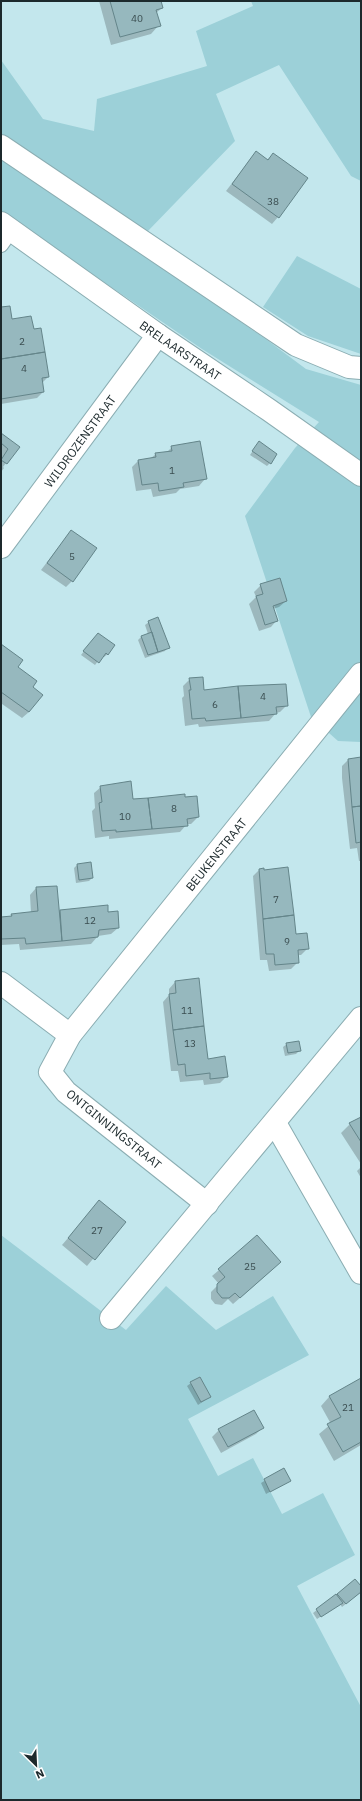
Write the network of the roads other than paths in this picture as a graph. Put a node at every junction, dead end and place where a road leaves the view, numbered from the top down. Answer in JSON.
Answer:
{"nodes":[{"id":1,"x":1,"y":146,"type":"edge"},
{"id":2,"x":4,"y":233,"type":"edge"},
{"id":3,"x":158,"y":335,"type":"junction"},
{"id":4,"x":361,"y":368,"type":"edge"},
{"id":5,"x":361,"y":475,"type":"edge"},
{"id":6,"x":1,"y":547,"type":"edge"},
{"id":7,"x":361,"y":674,"type":"edge"},
{"id":8,"x":1,"y":983,"type":"edge"},
{"id":9,"x":361,"y":1018,"type":"edge"},
{"id":10,"x":70,"y":1035,"type":"junction"},
{"id":11,"x":275,"y":1123,"type":"junction"},
{"id":12,"x":207,"y":1204,"type":"junction"},
{"id":13,"x":361,"y":1273,"type":"edge"},
{"id":14,"x":111,"y":1318,"type":"dead end"}],
"edges":[{"from":1,"to":4,"type":"street"},
{"from":2,"to":3,"type":"street","name":"BRELAARSTRAAT"},
{"from":3,"to":5,"type":"street","name":"BRELAARSTRAAT"},
{"from":3,"to":6,"type":"street","name":"WILDROZENSTRAAT"},
{"from":7,"to":10,"type":"street","name":"BEUKENSTRAAT"},
{"from":8,"to":10,"type":"street"},
{"from":9,"to":11,"type":"street"},
{"from":10,"to":12,"type":"street","name":"ONTGINNINGSTRAAT"},
{"from":11,"to":12,"type":"street"},
{"from":11,"to":13,"type":"street"},
{"from":12,"to":14,"type":"street"}]}
